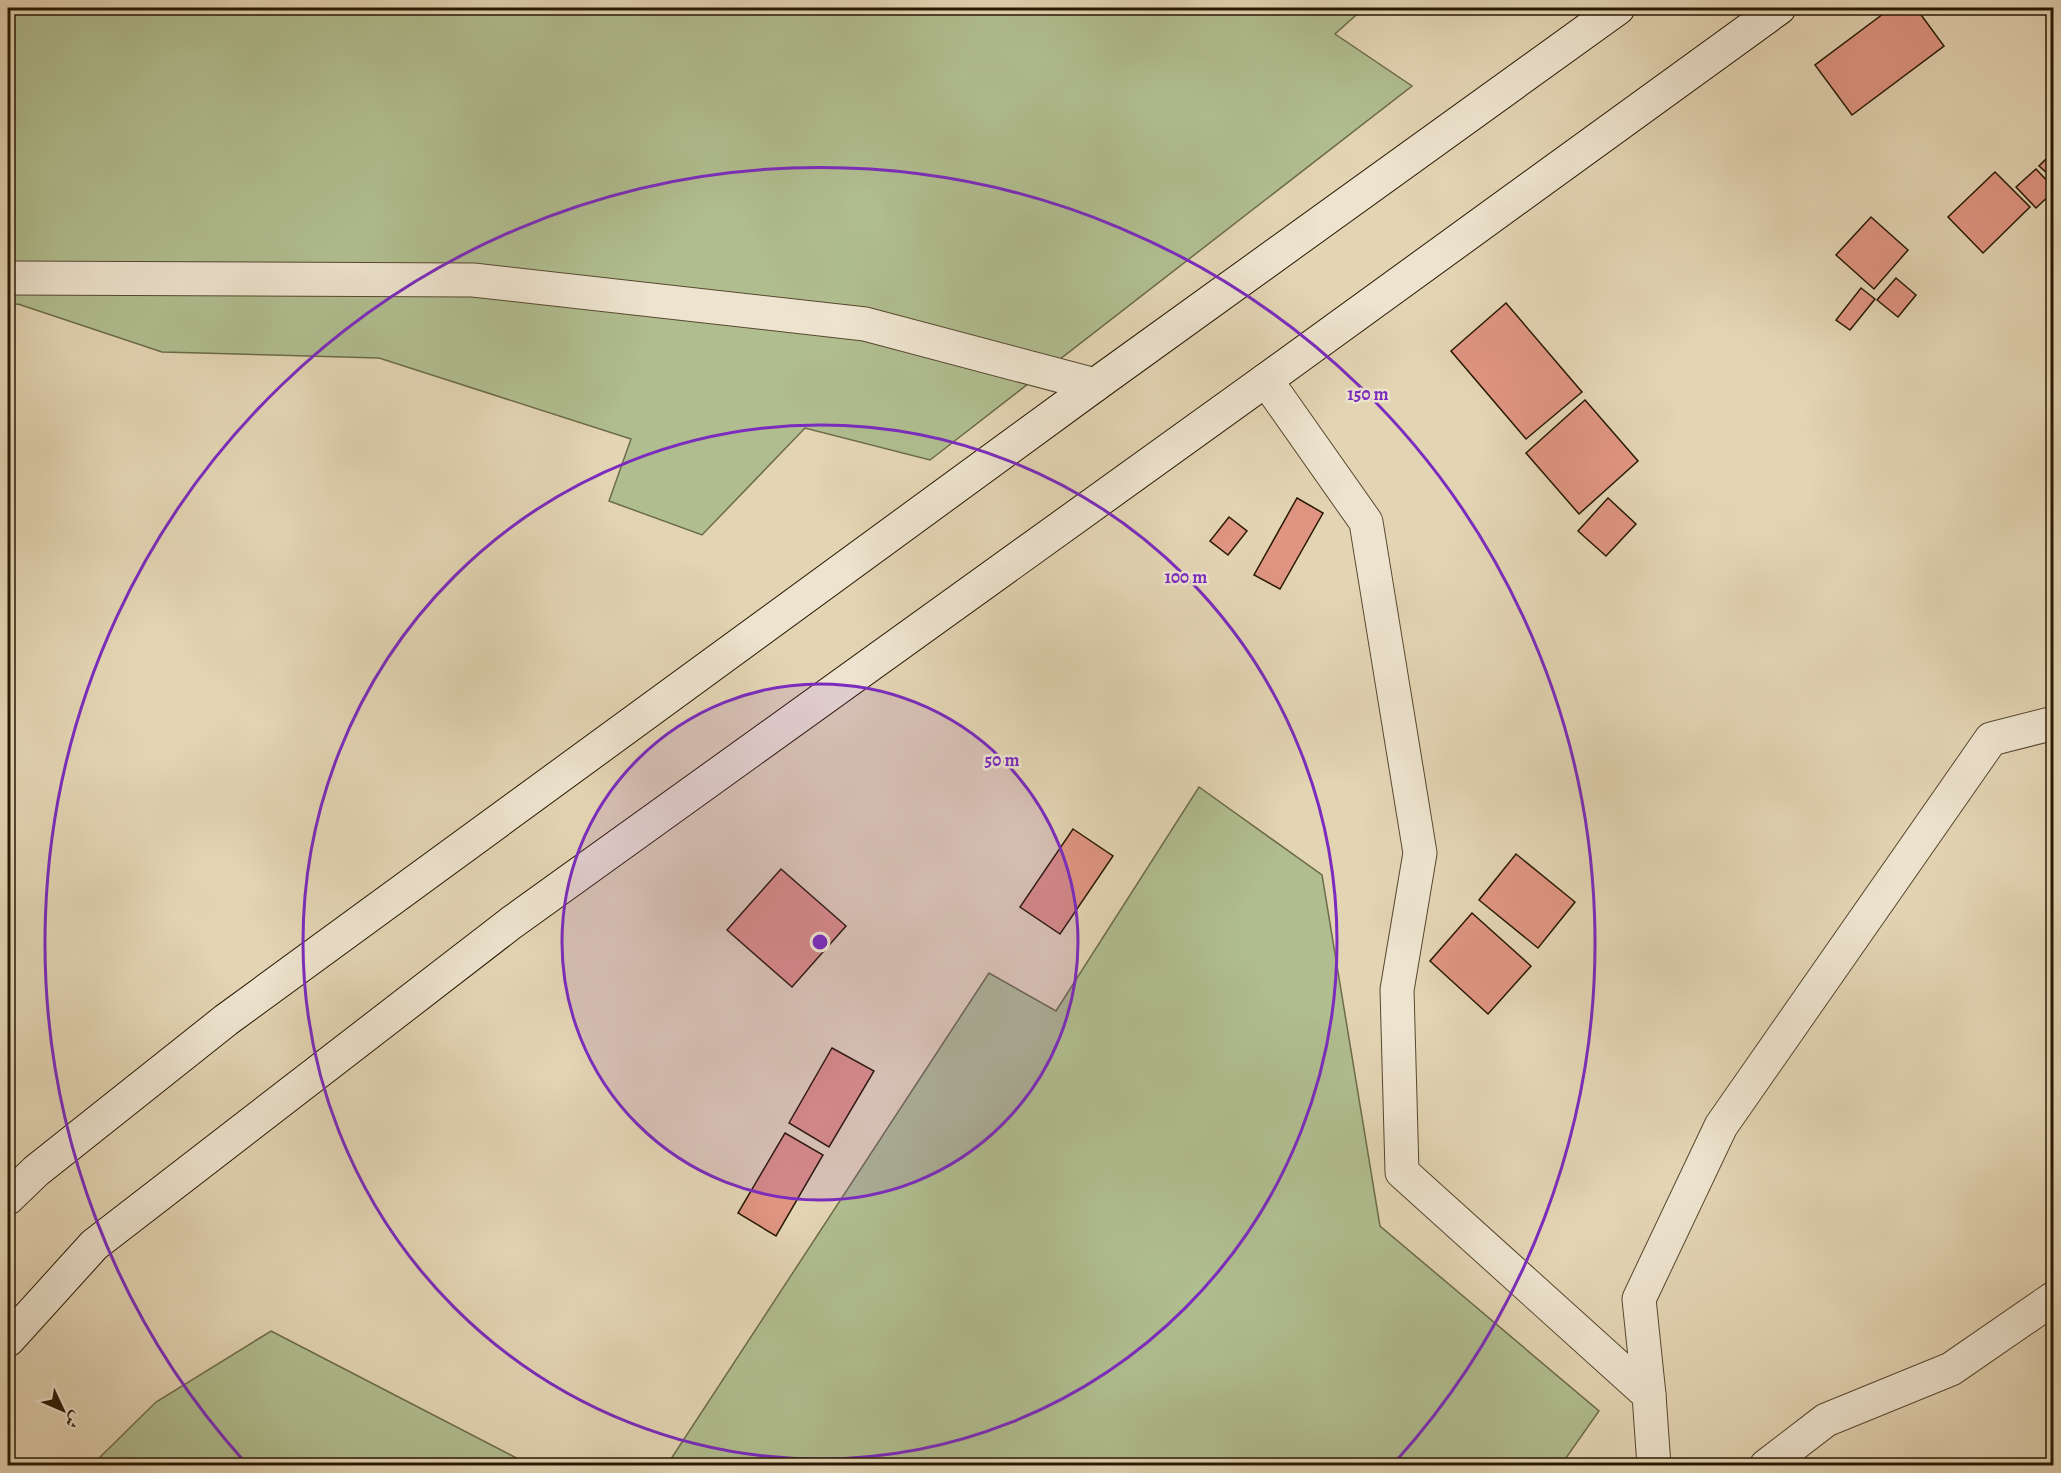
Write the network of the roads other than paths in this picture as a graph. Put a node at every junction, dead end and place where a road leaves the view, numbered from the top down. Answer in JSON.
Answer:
{"nodes":[{"id":1,"x":1618,"y":8,"type":"edge"},
{"id":2,"x":1779,"y":8,"type":"edge"},
{"id":3,"x":8,"y":278,"type":"edge"},
{"id":4,"x":1266,"y":380,"type":"junction"},
{"id":5,"x":1095,"y":386,"type":"junction"},
{"id":6,"x":2054,"y":723,"type":"edge"},
{"id":7,"x":8,"y":1198,"type":"edge"},
{"id":8,"x":2054,"y":1298,"type":"edge"},
{"id":9,"x":8,"y":1340,"type":"edge"},
{"id":10,"x":1649,"y":1395,"type":"junction"},
{"id":11,"x":1654,"y":1466,"type":"edge"},
{"id":12,"x":1766,"y":1466,"type":"edge"}],
"edges":[{"from":1,"to":5,"type":"main road"},
{"from":2,"to":4,"type":"main road"},
{"from":3,"to":5,"type":"main road"},
{"from":4,"to":9,"type":"main road"},
{"from":4,"to":10,"type":"main road"},
{"from":5,"to":7,"type":"main road"},
{"from":6,"to":10,"type":"main road"},
{"from":8,"to":12,"type":"main road"},
{"from":10,"to":11,"type":"main road"}]}
